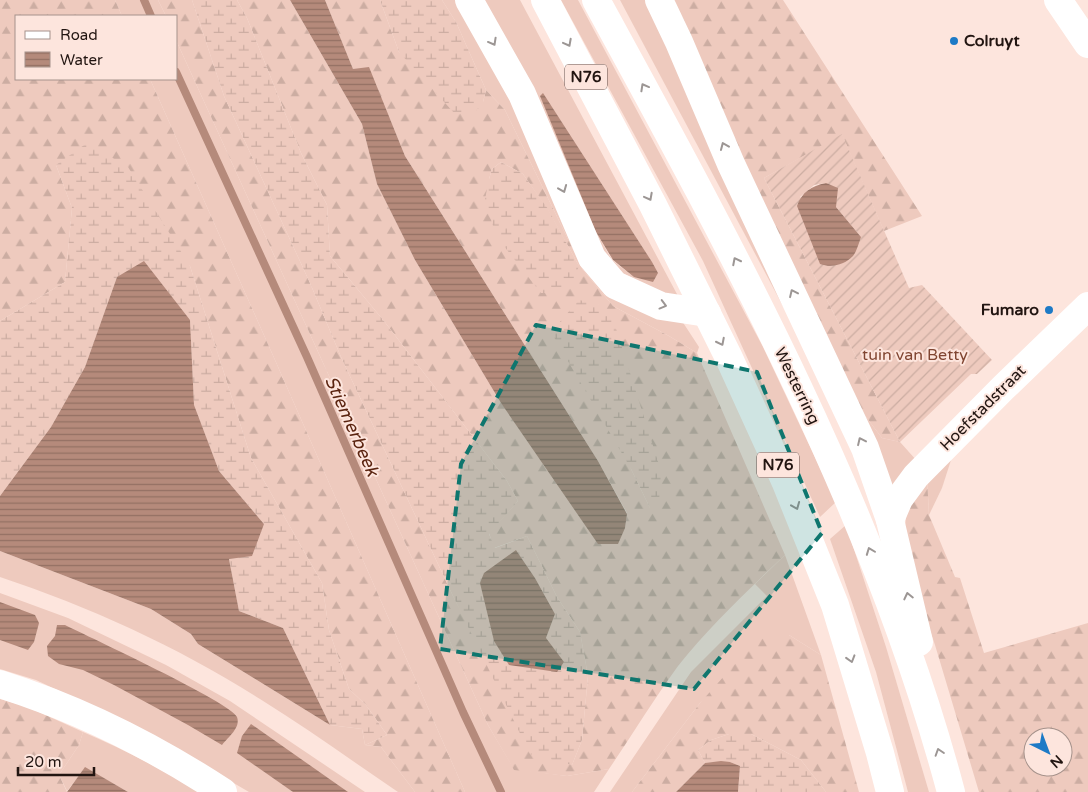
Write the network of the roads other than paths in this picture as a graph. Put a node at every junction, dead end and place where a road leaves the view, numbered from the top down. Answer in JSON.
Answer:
{"nodes":[{"id":1,"x":469,"y":0,"type":"edge"},
{"id":2,"x":545,"y":0,"type":"edge"},
{"id":3,"x":596,"y":0,"type":"edge"},
{"id":4,"x":659,"y":0,"type":"edge"},
{"id":5,"x":1058,"y":0,"type":"edge"},
{"id":6,"x":1088,"y":44,"type":"edge"},
{"id":7,"x":1088,"y":306,"type":"edge"},
{"id":8,"x":707,"y":313,"type":"junction"},
{"id":9,"x":890,"y":520,"type":"junction"},
{"id":10,"x":0,"y":684,"type":"edge"},
{"id":11,"x":927,"y":713,"type":"junction"},
{"id":12,"x":223,"y":792,"type":"edge"},
{"id":13,"x":890,"y":792,"type":"edge"},
{"id":14,"x":950,"y":792,"type":"edge"}],
"edges":[{"from":1,"to":8,"type":"main road","one_way":true},
{"from":2,"to":8,"type":"main road","number":"N76","one_way":true},
{"from":11,"to":3,"type":"main road","name":"Westerring","number":"N76","one_way":true},
{"from":9,"to":4,"type":"main road","one_way":true},
{"from":5,"to":6,"type":"main road"},
{"from":7,"to":9,"type":"main road","name":"Hoefstadstraat"},
{"from":8,"to":13,"type":"main road","number":"N76","one_way":true},
{"from":11,"to":9,"type":"main road","one_way":true},
{"from":10,"to":12,"type":"main road"},
{"from":14,"to":11,"type":"main road","name":"Westerring","number":"N76","one_way":true}]}
